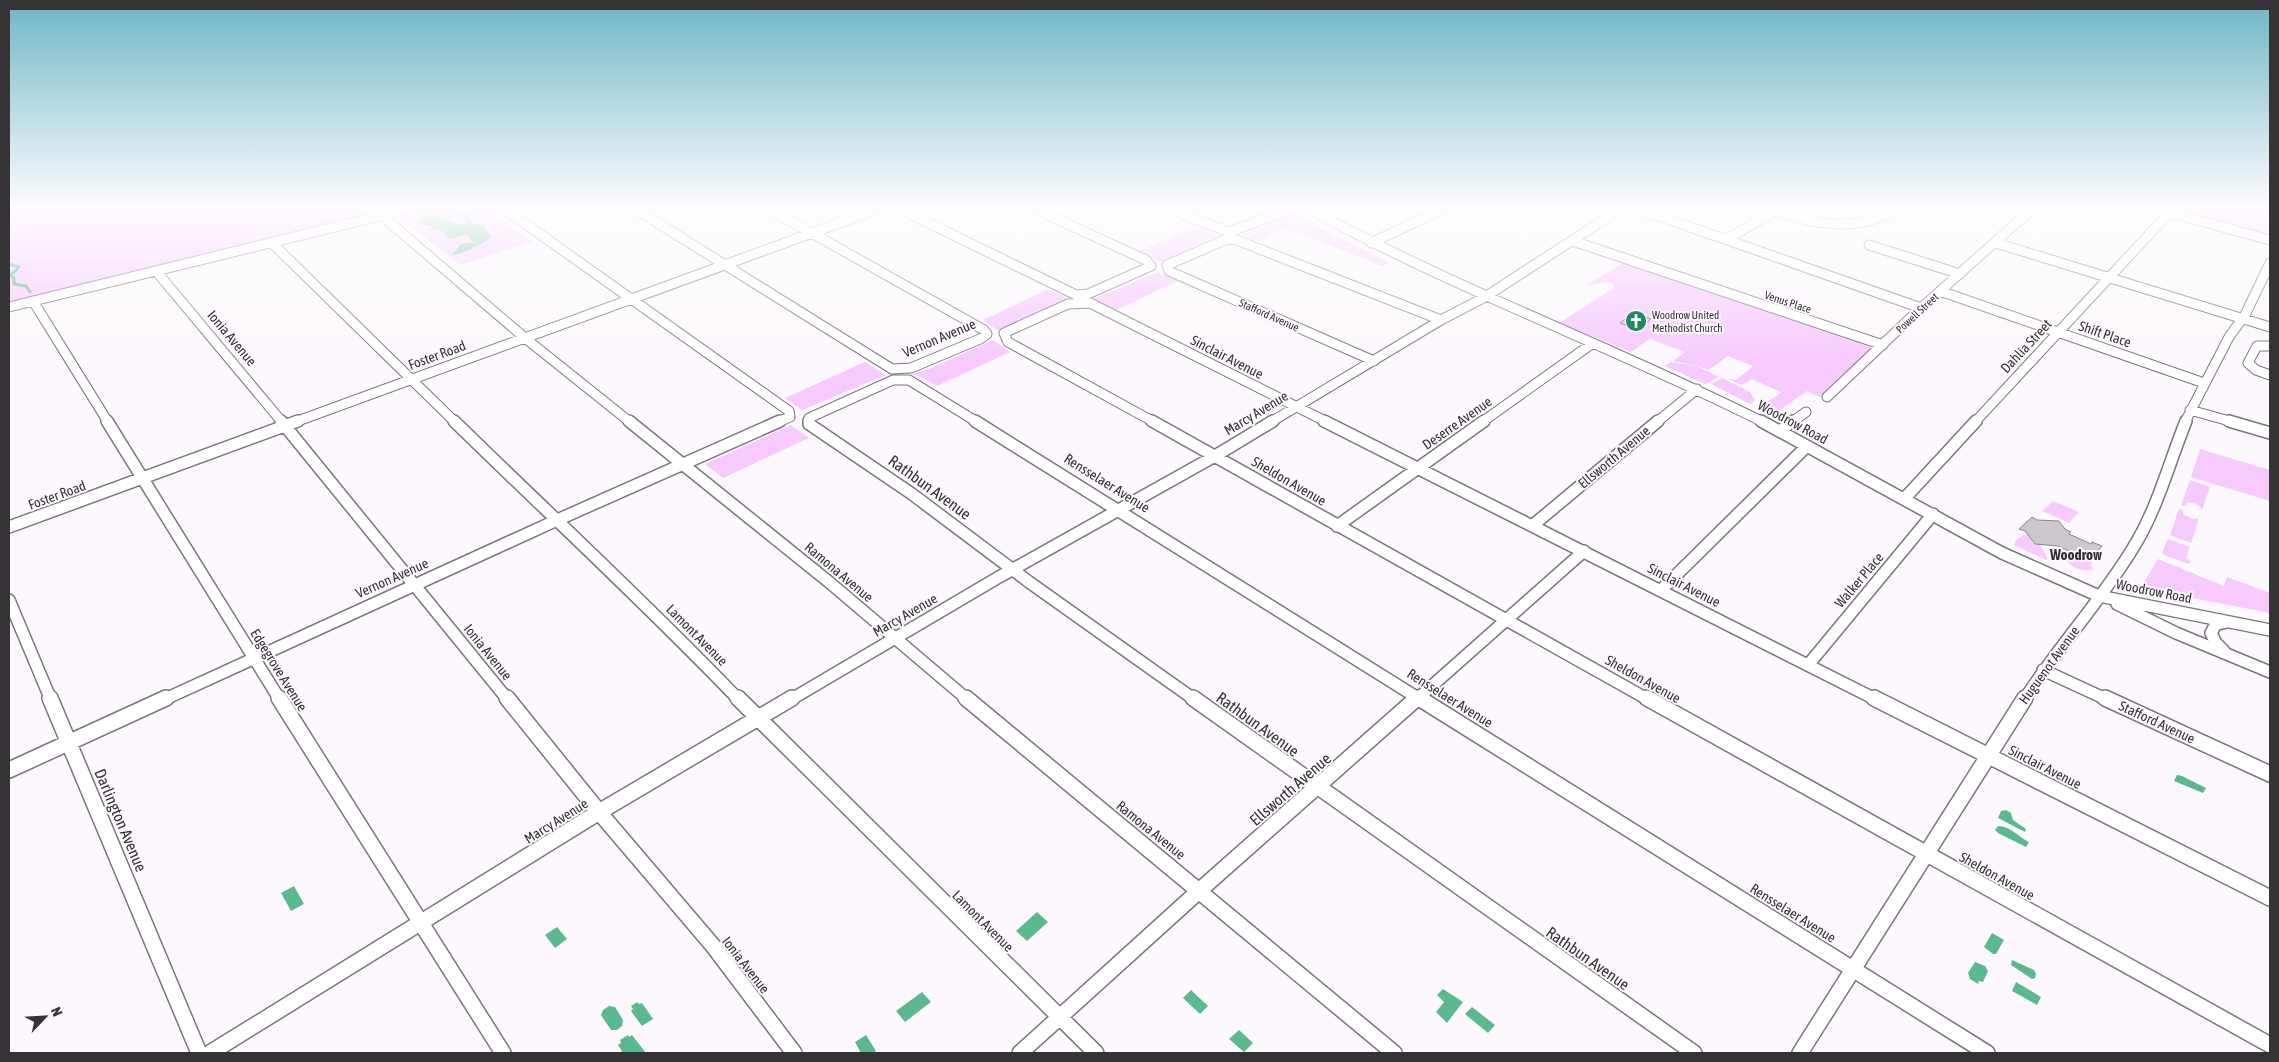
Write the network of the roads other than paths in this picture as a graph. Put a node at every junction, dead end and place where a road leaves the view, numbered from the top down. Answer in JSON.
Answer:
{"nodes":[{"id":1,"x":203,"y":260,"type":"edge"},
{"id":2,"x":289,"y":260,"type":"edge"},
{"id":3,"x":435,"y":260,"type":"edge"},
{"id":4,"x":574,"y":260,"type":"edge"},
{"id":5,"x":715,"y":260,"type":"edge"},
{"id":6,"x":739,"y":260,"type":"edge"},
{"id":7,"x":858,"y":260,"type":"edge"},
{"id":8,"x":1002,"y":260,"type":"edge"},
{"id":9,"x":1145,"y":260,"type":"edge"},
{"id":10,"x":1176,"y":260,"type":"edge"},
{"id":11,"x":1289,"y":260,"type":"edge"},
{"id":12,"x":1406,"y":260,"type":"edge"},
{"id":13,"x":1543,"y":260,"type":"edge"},
{"id":14,"x":1631,"y":260,"type":"edge"},
{"id":15,"x":1784,"y":260,"type":"edge"},
{"id":16,"x":1915,"y":260,"type":"edge"},
{"id":17,"x":1976,"y":260,"type":"edge"},
{"id":18,"x":2052,"y":260,"type":"edge"},
{"id":19,"x":2122,"y":260,"type":"edge"},
{"id":20,"x":2270,"y":263,"type":"edge"},
{"id":21,"x":724,"y":265,"type":"junction"},
{"id":22,"x":156,"y":271,"type":"junction"},
{"id":23,"x":1960,"y":274,"type":"junction"},
{"id":24,"x":2107,"y":277,"type":"junction"},
{"id":25,"x":1940,"y":292,"type":"junction"},
{"id":26,"x":1485,"y":297,"type":"junction"},
{"id":27,"x":1081,"y":299,"type":"junction"},
{"id":28,"x":629,"y":300,"type":"junction"},
{"id":29,"x":33,"y":301,"type":"junction"},
{"id":30,"x":9,"y":307,"type":"edge"},
{"id":31,"x":1922,"y":308,"type":"junction"},
{"id":32,"x":2242,"y":319,"type":"junction"},
{"id":33,"x":1441,"y":320,"type":"junction"},
{"id":34,"x":2270,"y":327,"type":"edge"},
{"id":35,"x":2057,"y":332,"type":"junction"},
{"id":36,"x":525,"y":338,"type":"junction"},
{"id":37,"x":1593,"y":343,"type":"junction"},
{"id":38,"x":1883,"y":345,"type":"junction"},
{"id":39,"x":2270,"y":346,"type":"edge"},
{"id":40,"x":1374,"y":361,"type":"junction"},
{"id":41,"x":898,"y":375,"type":"junction"},
{"id":42,"x":2270,"y":375,"type":"edge"},
{"id":43,"x":411,"y":379,"type":"junction"},
{"id":44,"x":2204,"y":383,"type":"junction"},
{"id":45,"x":1697,"y":389,"type":"junction"},
{"id":46,"x":1827,"y":397,"type":"dead end"},
{"id":47,"x":1294,"y":408,"type":"junction"},
{"id":48,"x":2190,"y":410,"type":"junction"},
{"id":49,"x":1806,"y":412,"type":"dead end"},
{"id":50,"x":809,"y":418,"type":"joint"},
{"id":51,"x":286,"y":426,"type":"junction"},
{"id":52,"x":1780,"y":432,"type":"junction"},
{"id":53,"x":2270,"y":433,"type":"edge"},
{"id":54,"x":1807,"y":446,"type":"junction"},
{"id":55,"x":1215,"y":456,"type":"junction"},
{"id":56,"x":682,"y":466,"type":"junction"},
{"id":57,"x":1417,"y":468,"type":"junction"},
{"id":58,"x":142,"y":478,"type":"junction"},
{"id":59,"x":1904,"y":499,"type":"junction"},
{"id":60,"x":1120,"y":510,"type":"junction"},
{"id":61,"x":1932,"y":514,"type":"junction"},
{"id":62,"x":555,"y":521,"type":"junction"},
{"id":63,"x":1337,"y":526,"type":"junction"},
{"id":64,"x":1532,"y":526,"type":"junction"},
{"id":65,"x":9,"y":527,"type":"edge"},
{"id":66,"x":1584,"y":551,"type":"junction"},
{"id":67,"x":1012,"y":570,"type":"junction"},
{"id":68,"x":415,"y":584,"type":"junction"},
{"id":69,"x":1661,"y":590,"type":"junction"},
{"id":70,"x":2099,"y":596,"type":"junction"},
{"id":71,"x":9,"y":600,"type":"edge"},
{"id":72,"x":1506,"y":620,"type":"junction"},
{"id":73,"x":2230,"y":621,"type":"junction"},
{"id":74,"x":2270,"y":630,"type":"edge"},
{"id":75,"x":894,"y":639,"type":"junction"},
{"id":76,"x":253,"y":657,"type":"junction"},
{"id":77,"x":2234,"y":657,"type":"junction"},
{"id":78,"x":1808,"y":664,"type":"junction"},
{"id":79,"x":2044,"y":670,"type":"junction"},
{"id":80,"x":2270,"y":672,"type":"edge"},
{"id":81,"x":1418,"y":698,"type":"junction"},
{"id":82,"x":759,"y":720,"type":"junction"},
{"id":83,"x":70,"y":743,"type":"junction"},
{"id":84,"x":1988,"y":755,"type":"junction"},
{"id":85,"x":9,"y":770,"type":"edge"},
{"id":86,"x":2270,"y":774,"type":"edge"},
{"id":87,"x":1317,"y":788,"type":"junction"},
{"id":88,"x":599,"y":812,"type":"junction"},
{"id":89,"x":1926,"y":853,"type":"junction"},
{"id":90,"x":1200,"y":890,"type":"junction"},
{"id":91,"x":2270,"y":898,"type":"edge"},
{"id":92,"x":421,"y":922,"type":"junction"},
{"id":93,"x":1852,"y":969,"type":"junction"},
{"id":94,"x":1060,"y":1018,"type":"junction"},
{"id":95,"x":2270,"y":1045,"type":"edge"},
{"id":96,"x":199,"y":1053,"type":"edge"},
{"id":97,"x":210,"y":1053,"type":"edge"},
{"id":98,"x":503,"y":1053,"type":"edge"},
{"id":99,"x":794,"y":1053,"type":"edge"},
{"id":100,"x":1020,"y":1053,"type":"edge"},
{"id":101,"x":1096,"y":1053,"type":"edge"},
{"id":102,"x":1394,"y":1053,"type":"edge"},
{"id":103,"x":1694,"y":1053,"type":"edge"},
{"id":104,"x":1800,"y":1053,"type":"edge"},
{"id":105,"x":1987,"y":1053,"type":"edge"}],
"edges":[{"from":1,"to":22,"type":"street"},
{"from":2,"to":43,"type":"street","name":"Lamont Avenue"},
{"from":3,"to":36,"type":"street","name":"Ramona Avenue"},
{"from":4,"to":28,"type":"street"},
{"from":5,"to":21,"type":"street","name":"Rensselaer Avenue"},
{"from":6,"to":21,"type":"street","name":"Foster Road"},
{"from":7,"to":41,"type":"street","name":"Vernon Avenue"},
{"from":8,"to":27,"type":"street","name":"Sinclair Avenue"},
{"from":9,"to":27,"type":"street"},
{"from":10,"to":40,"type":"street","name":"Stafford Avenue"},
{"from":11,"to":33,"type":"street"},
{"from":12,"to":26,"type":"street","name":"Woodrow Road"},
{"from":13,"to":26,"type":"street","name":"Marcy Avenue"},
{"from":14,"to":38,"type":"street","name":"Venus Place"},
{"from":15,"to":31,"type":"street"},
{"from":16,"to":23,"type":"street"},
{"from":17,"to":23,"type":"street","name":"Powell Street"},
{"from":18,"to":24,"type":"street"},
{"from":19,"to":24,"type":"street","name":"Dahlia Street"},
{"from":20,"to":32,"type":"street","name":"Huguenot Avenue"},
{"from":21,"to":28,"type":"street","name":"Foster Road"},
{"from":21,"to":41,"type":"street","name":"Rensselaer Avenue"},
{"from":22,"to":29,"type":"street"},
{"from":22,"to":51,"type":"street","name":"Ionia Avenue"},
{"from":23,"to":25,"type":"street","name":"Powell Street"},
{"from":24,"to":32,"type":"street"},
{"from":24,"to":35,"type":"street","name":"Dahlia Street"},
{"from":25,"to":31,"type":"street","name":"Powell Street"},
{"from":25,"to":35,"type":"street","name":"Shift Place"},
{"from":26,"to":33,"type":"street","name":"Marcy Avenue"},
{"from":26,"to":37,"type":"street","name":"Woodrow Road"},
{"from":27,"to":47,"type":"street","name":"Sinclair Avenue"},
{"from":27,"to":55,"type":"street","name":"Sheldon Avenue"},
{"from":28,"to":36,"type":"street","name":"Foster Road"},
{"from":28,"to":56,"type":"street","name":"Vernon Avenue"},
{"from":29,"to":30,"type":"street"},
{"from":29,"to":58,"type":"street","name":"Edgegrove Avenue"},
{"from":31,"to":38,"type":"street","name":"Powell Street"},
{"from":32,"to":34,"type":"street"},
{"from":32,"to":44,"type":"street","name":"Huguenot Avenue"},
{"from":33,"to":40,"type":"street","name":"Marcy Avenue"},
{"from":35,"to":44,"type":"street","name":"Shift Place"},
{"from":35,"to":59,"type":"street","name":"Dahlia Street"},
{"from":36,"to":43,"type":"street","name":"Foster Road"},
{"from":36,"to":56,"type":"street","name":"Ramona Avenue"},
{"from":37,"to":45,"type":"street","name":"Woodrow Road"},
{"from":37,"to":57,"type":"street","name":"Deserre Avenue"},
{"from":38,"to":46,"type":"street","name":"Powell Street"},
{"from":39,"to":42,"type":"street"},
{"from":40,"to":47,"type":"street","name":"Marcy Avenue"},
{"from":41,"to":50,"type":"street","name":"Vernon Avenue"},
{"from":41,"to":60,"type":"street","name":"Rensselaer Avenue"},
{"from":43,"to":51,"type":"street","name":"Foster Road"},
{"from":43,"to":62,"type":"street","name":"Lamont Avenue"},
{"from":44,"to":48,"type":"street","name":"Huguenot Avenue"},
{"from":45,"to":52,"type":"street","name":"Woodrow Road"},
{"from":45,"to":64,"type":"street","name":"Ellsworth Avenue"},
{"from":47,"to":55,"type":"street","name":"Marcy Avenue"},
{"from":47,"to":57,"type":"street","name":"Sinclair Avenue"},
{"from":48,"to":53,"type":"street"},
{"from":48,"to":70,"type":"street","name":"Huguenot Avenue"},
{"from":49,"to":52,"type":"street"},
{"from":50,"to":67,"type":"street","name":"Rathbun Avenue"},
{"from":51,"to":58,"type":"street","name":"Foster Road"},
{"from":51,"to":68,"type":"street","name":"Ionia Avenue"},
{"from":52,"to":54,"type":"street","name":"Woodrow Road"},
{"from":54,"to":59,"type":"street","name":"Woodrow Road"},
{"from":54,"to":69,"type":"street"},
{"from":55,"to":60,"type":"street","name":"Marcy Avenue"},
{"from":55,"to":63,"type":"street","name":"Sheldon Avenue"},
{"from":56,"to":62,"type":"street","name":"Vernon Avenue"},
{"from":56,"to":75,"type":"street","name":"Ramona Avenue"},
{"from":57,"to":63,"type":"street","name":"Deserre Avenue"},
{"from":57,"to":64,"type":"street","name":"Sinclair Avenue"},
{"from":58,"to":65,"type":"street","name":"Foster Road"},
{"from":58,"to":76,"type":"street","name":"Edgegrove Avenue"},
{"from":59,"to":61,"type":"street","name":"Woodrow Road"},
{"from":60,"to":67,"type":"street","name":"Marcy Avenue"},
{"from":60,"to":81,"type":"street","name":"Rensselaer Avenue"},
{"from":61,"to":70,"type":"street","name":"Woodrow Road"},
{"from":61,"to":78,"type":"street","name":"Walker Place"},
{"from":62,"to":68,"type":"street","name":"Vernon Avenue"},
{"from":62,"to":82,"type":"street","name":"Lamont Avenue"},
{"from":63,"to":72,"type":"street","name":"Sheldon Avenue"},
{"from":64,"to":66,"type":"street","name":"Sinclair Avenue"},
{"from":66,"to":69,"type":"street","name":"Sinclair Avenue"},
{"from":66,"to":72,"type":"street","name":"Ellsworth Avenue"},
{"from":67,"to":75,"type":"street","name":"Marcy Avenue"},
{"from":67,"to":87,"type":"street","name":"Rathbun Avenue"},
{"from":68,"to":76,"type":"street","name":"Vernon Avenue"},
{"from":68,"to":88,"type":"street","name":"Ionia Avenue"},
{"from":69,"to":78,"type":"street","name":"Sinclair Avenue"},
{"from":70,"to":73,"type":"street","name":"Woodrow Road"},
{"from":70,"to":77,"type":"street"},
{"from":70,"to":79,"type":"street","name":"Huguenot Avenue"},
{"from":71,"to":83,"type":"street","name":"Darlington Avenue"},
{"from":72,"to":81,"type":"street","name":"Ellsworth Avenue"},
{"from":72,"to":89,"type":"street","name":"Sheldon Avenue"},
{"from":73,"to":74,"type":"street","name":"Woodrow Road"},
{"from":73,"to":77,"type":"street"},
{"from":75,"to":82,"type":"street","name":"Marcy Avenue"},
{"from":75,"to":90,"type":"street","name":"Ramona Avenue"},
{"from":76,"to":83,"type":"street","name":"Vernon Avenue"},
{"from":76,"to":92,"type":"street","name":"Edgegrove Avenue"},
{"from":77,"to":80,"type":"street"},
{"from":78,"to":84,"type":"street","name":"Sinclair Avenue"},
{"from":79,"to":84,"type":"street","name":"Huguenot Avenue"},
{"from":79,"to":86,"type":"street","name":"Stafford Avenue"},
{"from":81,"to":87,"type":"street","name":"Ellsworth Avenue"},
{"from":81,"to":93,"type":"street","name":"Rensselaer Avenue"},
{"from":82,"to":88,"type":"street","name":"Marcy Avenue"},
{"from":82,"to":94,"type":"street","name":"Lamont Avenue"},
{"from":83,"to":85,"type":"street","name":"Vernon Avenue"},
{"from":83,"to":96,"type":"street","name":"Darlington Avenue"},
{"from":84,"to":89,"type":"street","name":"Huguenot Avenue"},
{"from":84,"to":91,"type":"street","name":"Sinclair Avenue"},
{"from":87,"to":90,"type":"street","name":"Ellsworth Avenue"},
{"from":87,"to":103,"type":"street","name":"Rathbun Avenue"},
{"from":88,"to":92,"type":"street","name":"Marcy Avenue"},
{"from":88,"to":99,"type":"street","name":"Ionia Avenue"},
{"from":89,"to":93,"type":"street","name":"Huguenot Avenue"},
{"from":89,"to":95,"type":"street","name":"Sheldon Avenue"},
{"from":90,"to":94,"type":"street","name":"Ellsworth Avenue"},
{"from":90,"to":102,"type":"street","name":"Ramona Avenue"},
{"from":92,"to":97,"type":"street","name":"Marcy Avenue"},
{"from":92,"to":98,"type":"street","name":"Edgegrove Avenue"},
{"from":93,"to":104,"type":"street","name":"Huguenot Avenue"},
{"from":93,"to":105,"type":"street","name":"Rensselaer Avenue"},
{"from":94,"to":100,"type":"street","name":"Ellsworth Avenue"},
{"from":94,"to":101,"type":"street","name":"Lamont Avenue"}]}
